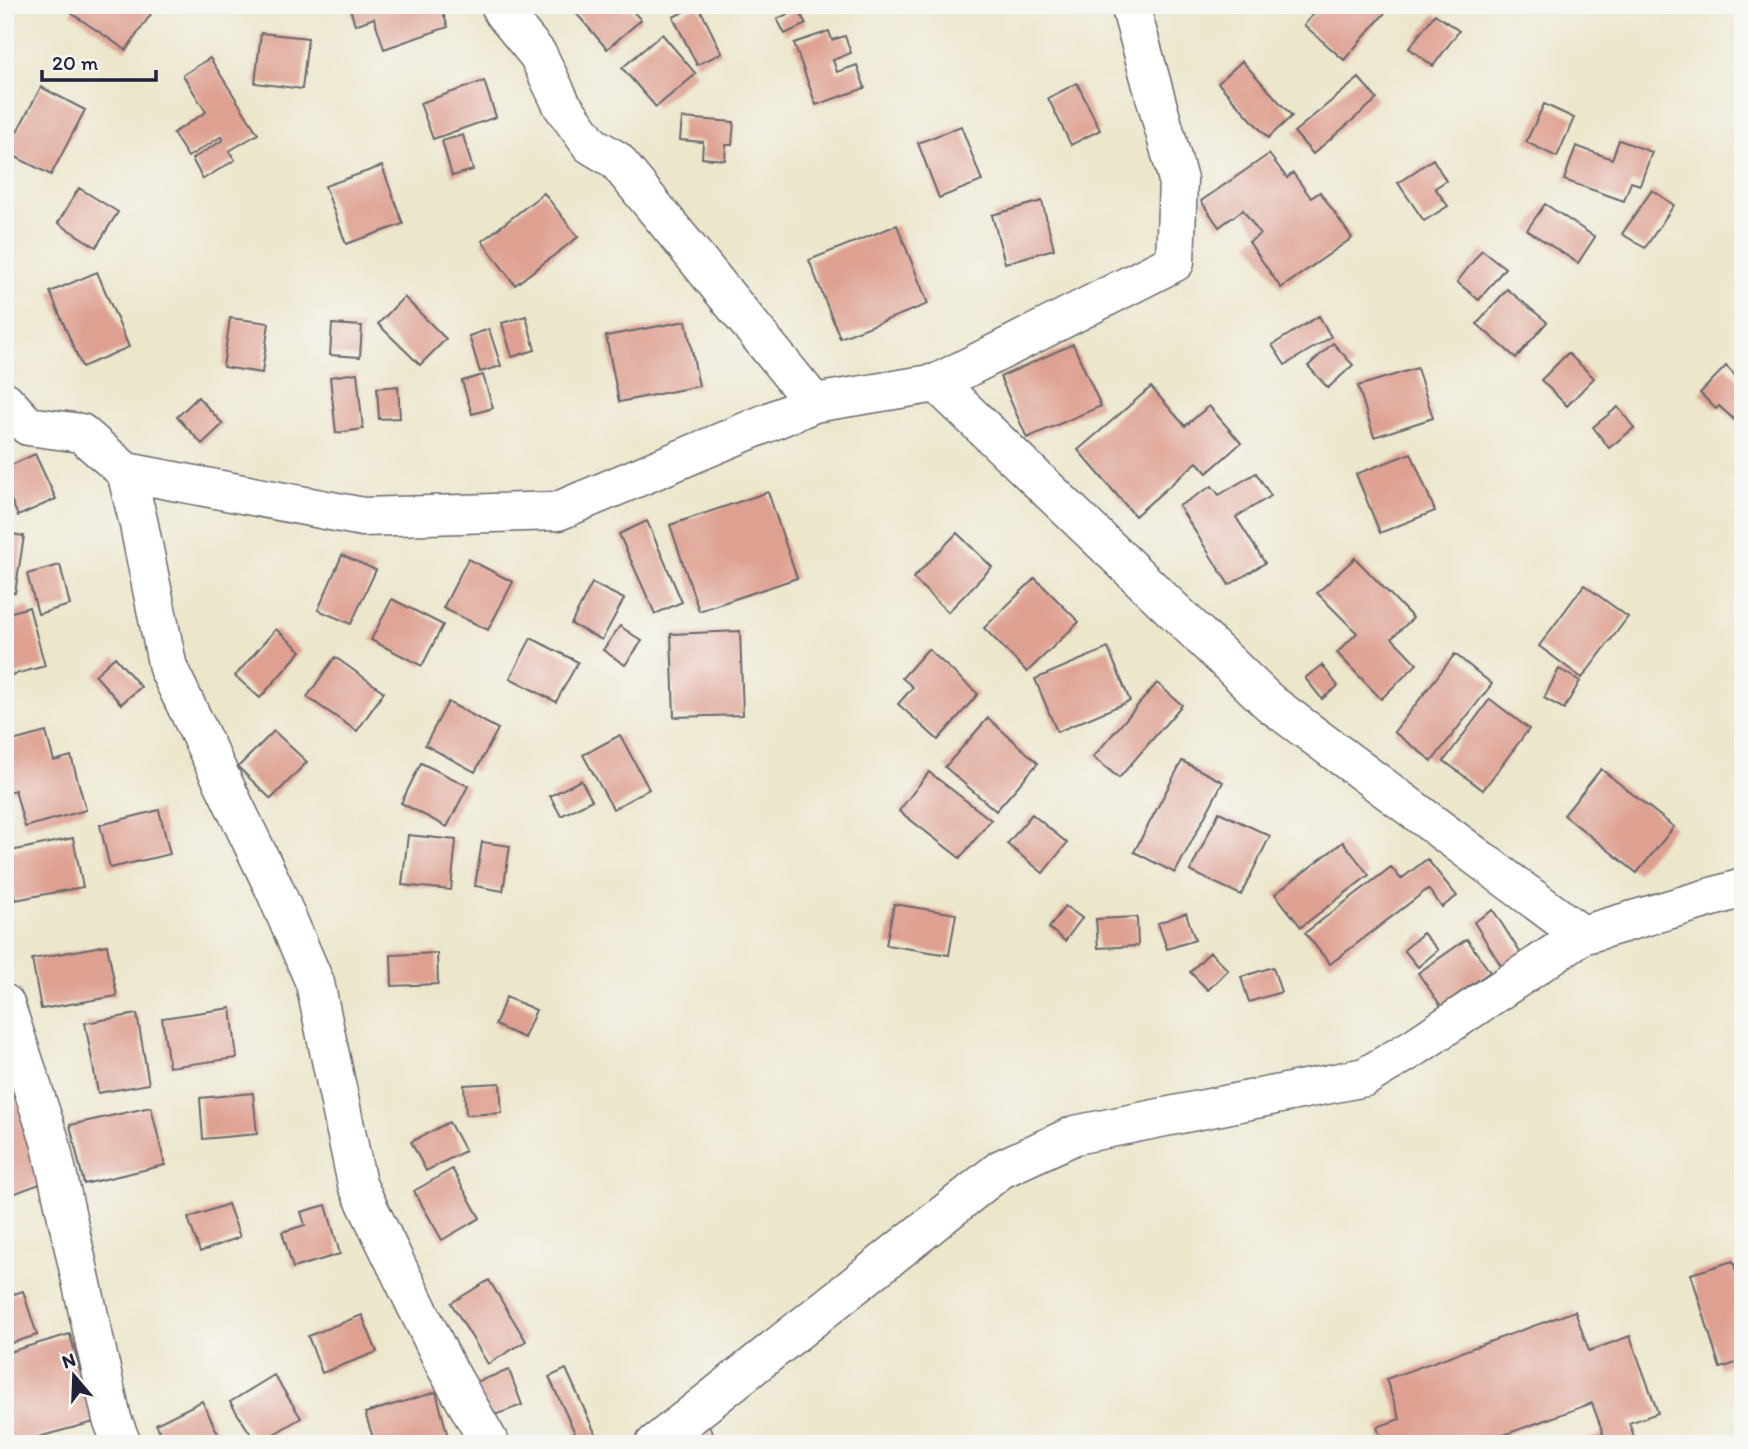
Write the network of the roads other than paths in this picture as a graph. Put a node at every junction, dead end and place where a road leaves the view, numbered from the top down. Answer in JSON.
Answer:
{"nodes":[{"id":1,"x":501,"y":5,"type":"edge"},
{"id":2,"x":1130,"y":5,"type":"edge"},
{"id":3,"x":937,"y":383,"type":"junction"},
{"id":4,"x":814,"y":403,"type":"junction"},
{"id":5,"x":13,"y":423,"type":"edge"},
{"id":6,"x":126,"y":472,"type":"junction"},
{"id":7,"x":1743,"y":888,"type":"edge"},
{"id":8,"x":1582,"y":935,"type":"junction"},
{"id":9,"x":5,"y":1004,"type":"edge"},
{"id":10,"x":122,"y":1444,"type":"edge"},
{"id":11,"x":490,"y":1444,"type":"edge"},
{"id":12,"x":655,"y":1444,"type":"edge"}],
"edges":[{"from":1,"to":4,"type":"street"},
{"from":2,"to":3,"type":"street"},
{"from":3,"to":4,"type":"street"},
{"from":3,"to":8,"type":"street"},
{"from":4,"to":6,"type":"street"},
{"from":5,"to":6,"type":"street"},
{"from":6,"to":11,"type":"street"},
{"from":7,"to":8,"type":"street"},
{"from":8,"to":12,"type":"street"},
{"from":9,"to":10,"type":"street"}]}
